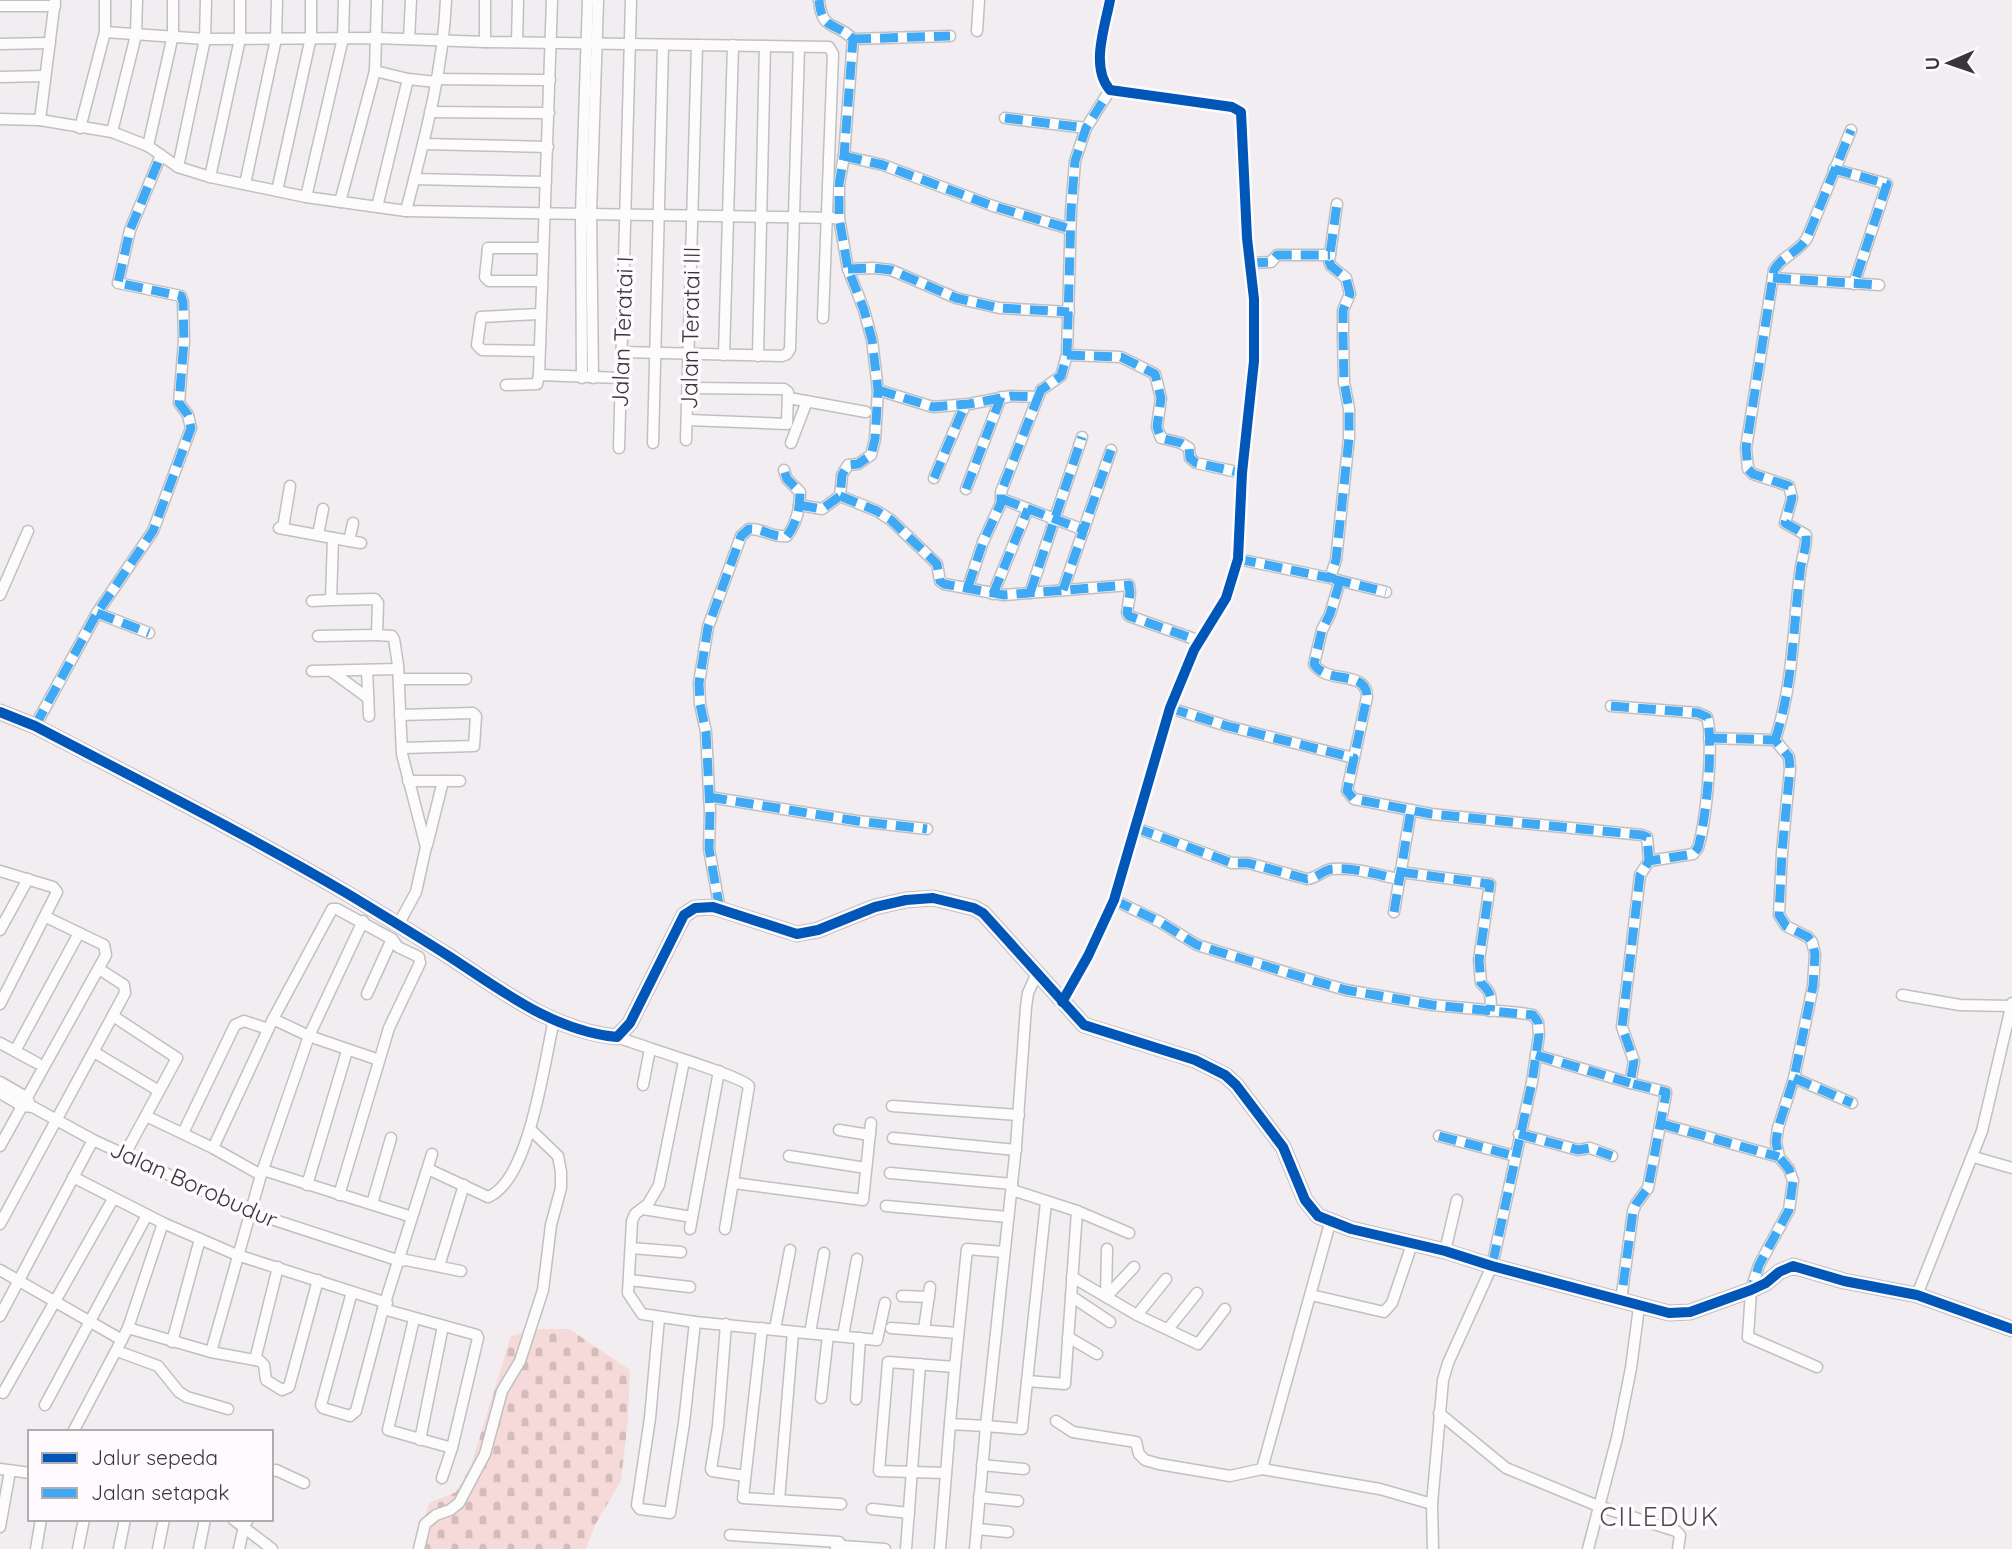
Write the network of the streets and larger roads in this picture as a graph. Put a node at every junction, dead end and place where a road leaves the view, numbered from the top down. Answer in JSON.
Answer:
{"nodes":[{"id":1,"x":105,"y":0,"type":"edge"},
{"id":2,"x":137,"y":0,"type":"edge"},
{"id":3,"x":173,"y":0,"type":"edge"},
{"id":4,"x":206,"y":0,"type":"edge"},
{"id":5,"x":240,"y":0,"type":"edge"},
{"id":6,"x":277,"y":0,"type":"edge"},
{"id":7,"x":311,"y":0,"type":"edge"},
{"id":8,"x":344,"y":0,"type":"edge"},
{"id":9,"x":377,"y":0,"type":"edge"},
{"id":10,"x":411,"y":0,"type":"edge"},
{"id":11,"x":446,"y":0,"type":"edge"},
{"id":12,"x":485,"y":0,"type":"edge"},
{"id":13,"x":518,"y":0,"type":"edge"},
{"id":14,"x":552,"y":0,"type":"edge"},
{"id":15,"x":588,"y":0,"type":"edge"},
{"id":16,"x":598,"y":0,"type":"edge"},
{"id":17,"x":631,"y":0,"type":"edge"},
{"id":18,"x":819,"y":0,"type":"edge"},
{"id":19,"x":979,"y":0,"type":"edge"},
{"id":20,"x":1110,"y":0,"type":"edge"},
{"id":21,"x":55,"y":3,"type":"edge"},
{"id":22,"x":0,"y":6,"type":"edge"},
{"id":23,"x":977,"y":31,"type":"dead end"},
{"id":24,"x":105,"y":32,"type":"junction"},
{"id":25,"x":136,"y":34,"type":"junction"},
{"id":26,"x":173,"y":35,"type":"junction"},
{"id":27,"x":950,"y":36,"type":"dead end"},
{"id":28,"x":311,"y":37,"type":"junction"},
{"id":29,"x":276,"y":38,"type":"junction"},
{"id":30,"x":343,"y":38,"type":"junction"},
{"id":31,"x":376,"y":38,"type":"junction"},
{"id":32,"x":205,"y":39,"type":"junction"},
{"id":33,"x":240,"y":39,"type":"junction"},
{"id":34,"x":410,"y":39,"type":"junction"},
{"id":35,"x":853,"y":39,"type":"junction"},
{"id":36,"x":444,"y":40,"type":"junction"},
{"id":37,"x":485,"y":42,"type":"junction"},
{"id":38,"x":517,"y":42,"type":"junction"},
{"id":39,"x":50,"y":43,"type":"junction"},
{"id":40,"x":551,"y":43,"type":"junction"},
{"id":41,"x":592,"y":43,"type":"junction"},
{"id":42,"x":0,"y":44,"type":"edge"},
{"id":43,"x":629,"y":44,"type":"junction"},
{"id":44,"x":663,"y":45,"type":"junction"},
{"id":45,"x":697,"y":45,"type":"junction"},
{"id":46,"x":733,"y":45,"type":"junction"},
{"id":47,"x":765,"y":46,"type":"junction"},
{"id":48,"x":799,"y":47,"type":"junction"},
{"id":49,"x":375,"y":71,"type":"junction"},
{"id":50,"x":44,"y":76,"type":"junction"},
{"id":51,"x":0,"y":77,"type":"edge"},
{"id":52,"x":408,"y":79,"type":"junction"},
{"id":53,"x":436,"y":80,"type":"junction"},
{"id":54,"x":550,"y":80,"type":"junction"},
{"id":55,"x":1110,"y":90,"type":"junction"},
{"id":56,"x":430,"y":112,"type":"junction"},
{"id":57,"x":549,"y":113,"type":"junction"},
{"id":58,"x":1005,"y":118,"type":"dead end"},
{"id":59,"x":0,"y":119,"type":"edge"},
{"id":60,"x":40,"y":120,"type":"junction"},
{"id":61,"x":80,"y":128,"type":"junction"},
{"id":62,"x":1086,"y":128,"type":"junction"},
{"id":63,"x":1851,"y":130,"type":"dead end"},
{"id":64,"x":112,"y":132,"type":"junction"},
{"id":65,"x":423,"y":144,"type":"junction"},
{"id":66,"x":148,"y":146,"type":"junction"},
{"id":67,"x":548,"y":147,"type":"junction"},
{"id":68,"x":161,"y":155,"type":"junction"},
{"id":69,"x":844,"y":156,"type":"junction"},
{"id":70,"x":178,"y":167,"type":"junction"},
{"id":71,"x":1834,"y":169,"type":"junction"},
{"id":72,"x":210,"y":177,"type":"junction"},
{"id":73,"x":414,"y":179,"type":"junction"},
{"id":74,"x":546,"y":182,"type":"junction"},
{"id":75,"x":245,"y":184,"type":"junction"},
{"id":76,"x":277,"y":191,"type":"junction"},
{"id":77,"x":306,"y":197,"type":"junction"},
{"id":78,"x":340,"y":202,"type":"junction"},
{"id":79,"x":1337,"y":204,"type":"dead end"},
{"id":80,"x":377,"y":207,"type":"junction"},
{"id":81,"x":406,"y":211,"type":"junction"},
{"id":82,"x":545,"y":213,"type":"junction"},
{"id":83,"x":586,"y":213,"type":"junction"},
{"id":84,"x":626,"y":215,"type":"junction"},
{"id":85,"x":660,"y":215,"type":"junction"},
{"id":86,"x":692,"y":216,"type":"junction"},
{"id":87,"x":727,"y":216,"type":"junction"},
{"id":88,"x":761,"y":217,"type":"junction"},
{"id":89,"x":793,"y":217,"type":"junction"},
{"id":90,"x":826,"y":217,"type":"junction"},
{"id":91,"x":839,"y":218,"type":"junction"},
{"id":92,"x":1070,"y":229,"type":"junction"},
{"id":93,"x":543,"y":247,"type":"junction"},
{"id":94,"x":1330,"y":255,"type":"junction"},
{"id":95,"x":1250,"y":264,"type":"junction"},
{"id":96,"x":848,"y":269,"type":"junction"},
{"id":97,"x":1773,"y":278,"type":"junction"},
{"id":98,"x":541,"y":281,"type":"junction"},
{"id":99,"x":1854,"y":284,"type":"junction"},
{"id":100,"x":1879,"y":285,"type":"dead end"},
{"id":101,"x":1069,"y":312,"type":"junction"},
{"id":102,"x":540,"y":314,"type":"junction"},
{"id":103,"x":823,"y":318,"type":"dead end"},
{"id":104,"x":539,"y":351,"type":"junction"},
{"id":105,"x":622,"y":352,"type":"junction"},
{"id":106,"x":654,"y":353,"type":"junction"},
{"id":107,"x":689,"y":354,"type":"junction"},
{"id":108,"x":724,"y":355,"type":"junction"},
{"id":109,"x":1067,"y":355,"type":"junction"},
{"id":110,"x":758,"y":356,"type":"junction"},
{"id":111,"x":539,"y":375,"type":"junction"},
{"id":112,"x":587,"y":378,"type":"junction"},
{"id":113,"x":620,"y":378,"type":"junction"},
{"id":114,"x":506,"y":385,"type":"dead end"},
{"id":115,"x":689,"y":388,"type":"junction"},
{"id":116,"x":878,"y":390,"type":"junction"},
{"id":117,"x":1001,"y":397,"type":"junction"},
{"id":118,"x":1038,"y":397,"type":"junction"},
{"id":119,"x":789,"y":398,"type":"junction"},
{"id":120,"x":807,"y":401,"type":"junction"},
{"id":121,"x":965,"y":405,"type":"junction"},
{"id":122,"x":866,"y":412,"type":"dead end"},
{"id":123,"x":688,"y":419,"type":"junction"},
{"id":124,"x":793,"y":424,"type":"junction"},
{"id":125,"x":1082,"y":437,"type":"dead end"},
{"id":126,"x":687,"y":440,"type":"dead end"},
{"id":127,"x":653,"y":443,"type":"dead end"},
{"id":128,"x":792,"y":443,"type":"dead end"},
{"id":129,"x":619,"y":448,"type":"dead end"},
{"id":130,"x":1111,"y":450,"type":"dead end"},
{"id":131,"x":784,"y":470,"type":"dead end"},
{"id":132,"x":1242,"y":473,"type":"junction"},
{"id":133,"x":934,"y":478,"type":"dead end"},
{"id":134,"x":289,"y":486,"type":"dead end"},
{"id":135,"x":966,"y":489,"type":"dead end"},
{"id":136,"x":840,"y":496,"type":"junction"},
{"id":137,"x":1002,"y":499,"type":"junction"},
{"id":138,"x":799,"y":505,"type":"junction"},
{"id":139,"x":323,"y":509,"type":"dead end"},
{"id":140,"x":1028,"y":509,"type":"junction"},
{"id":141,"x":1055,"y":519,"type":"junction"},
{"id":142,"x":353,"y":523,"type":"dead end"},
{"id":143,"x":1084,"y":530,"type":"junction"},
{"id":144,"x":28,"y":531,"type":"dead end"},
{"id":145,"x":318,"y":535,"type":"junction"},
{"id":146,"x":332,"y":538,"type":"junction"},
{"id":147,"x":349,"y":541,"type":"junction"},
{"id":148,"x":361,"y":543,"type":"dead end"},
{"id":149,"x":1238,"y":559,"type":"junction"},
{"id":150,"x":1335,"y":580,"type":"junction"},
{"id":151,"x":968,"y":587,"type":"junction"},
{"id":152,"x":1063,"y":590,"type":"junction"},
{"id":153,"x":1386,"y":592,"type":"dead end"},
{"id":154,"x":1030,"y":593,"type":"junction"},
{"id":155,"x":993,"y":594,"type":"junction"},
{"id":156,"x":0,"y":595,"type":"edge"},
{"id":157,"x":331,"y":600,"type":"junction"},
{"id":158,"x":313,"y":601,"type":"dead end"},
{"id":159,"x":97,"y":613,"type":"junction"},
{"id":160,"x":149,"y":633,"type":"dead end"},
{"id":161,"x":377,"y":635,"type":"junction"},
{"id":162,"x":318,"y":636,"type":"dead end"},
{"id":163,"x":1200,"y":641,"type":"junction"},
{"id":164,"x":367,"y":670,"type":"junction"},
{"id":165,"x":312,"y":671,"type":"dead end"},
{"id":166,"x":331,"y":671,"type":"junction"},
{"id":167,"x":398,"y":674,"type":"junction"},
{"id":168,"x":466,"y":679,"type":"dead end"},
{"id":169,"x":368,"y":698,"type":"junction"},
{"id":170,"x":1611,"y":706,"type":"dead end"},
{"id":171,"x":1170,"y":708,"type":"junction"},
{"id":172,"x":0,"y":712,"type":"edge"},
{"id":173,"x":400,"y":715,"type":"junction"},
{"id":174,"x":369,"y":716,"type":"dead end"},
{"id":175,"x":35,"y":726,"type":"junction"},
{"id":176,"x":1709,"y":738,"type":"junction"},
{"id":177,"x":1775,"y":740,"type":"junction"},
{"id":178,"x":402,"y":748,"type":"junction"},
{"id":179,"x":1354,"y":758,"type":"junction"},
{"id":180,"x":408,"y":781,"type":"junction"},
{"id":181,"x":443,"y":781,"type":"junction"},
{"id":182,"x":460,"y":781,"type":"dead end"},
{"id":183,"x":709,"y":797,"type":"junction"},
{"id":184,"x":1411,"y":810,"type":"junction"},
{"id":185,"x":1136,"y":828,"type":"junction"},
{"id":186,"x":927,"y":829,"type":"dead end"},
{"id":187,"x":426,"y":847,"type":"junction"},
{"id":188,"x":1649,"y":860,"type":"junction"},
{"id":189,"x":0,"y":871,"type":"edge"},
{"id":190,"x":1400,"y":875,"type":"junction"},
{"id":191,"x":28,"y":879,"type":"junction"},
{"id":192,"x":1114,"y":900,"type":"junction"},
{"id":193,"x":720,"y":910,"type":"junction"},
{"id":194,"x":1394,"y":912,"type":"dead end"},
{"id":195,"x":46,"y":917,"type":"junction"},
{"id":196,"x":363,"y":921,"type":"junction"},
{"id":197,"x":0,"y":930,"type":"edge"},
{"id":198,"x":395,"y":932,"type":"junction"},
{"id":199,"x":79,"y":933,"type":"junction"},
{"id":200,"x":99,"y":969,"type":"junction"},
{"id":201,"x":1037,"y":973,"type":"junction"},
{"id":202,"x":367,"y":994,"type":"dead end"},
{"id":203,"x":1902,"y":995,"type":"dead end"},
{"id":204,"x":1062,"y":1002,"type":"junction"},
{"id":205,"x":0,"y":1004,"type":"edge"},
{"id":206,"x":2011,"y":1004,"type":"edge"},
{"id":207,"x":1490,"y":1011,"type":"junction"},
{"id":208,"x":113,"y":1016,"type":"junction"},
{"id":209,"x":554,"y":1020,"type":"junction"},
{"id":210,"x":270,"y":1024,"type":"junction"},
{"id":211,"x":309,"y":1036,"type":"junction"},
{"id":212,"x":617,"y":1037,"type":"junction"},
{"id":213,"x":0,"y":1043,"type":"edge"},
{"id":214,"x":650,"y":1049,"type":"junction"},
{"id":215,"x":15,"y":1051,"type":"junction"},
{"id":216,"x":347,"y":1051,"type":"junction"},
{"id":217,"x":94,"y":1052,"type":"junction"},
{"id":218,"x":1536,"y":1055,"type":"junction"},
{"id":219,"x":379,"y":1060,"type":"junction"},
{"id":220,"x":684,"y":1060,"type":"junction"},
{"id":221,"x":37,"y":1063,"type":"dead end"},
{"id":222,"x":719,"y":1071,"type":"junction"},
{"id":223,"x":1794,"y":1078,"type":"junction"},
{"id":224,"x":0,"y":1082,"type":"edge"},
{"id":225,"x":1630,"y":1083,"type":"junction"},
{"id":226,"x":643,"y":1085,"type":"dead end"},
{"id":227,"x":159,"y":1091,"type":"junction"},
{"id":228,"x":0,"y":1093,"type":"edge"},
{"id":229,"x":1852,"y":1102,"type":"dead end"},
{"id":230,"x":27,"y":1103,"type":"junction"},
{"id":231,"x":892,"y":1106,"type":"dead end"},
{"id":232,"x":1019,"y":1115,"type":"junction"},
{"id":233,"x":146,"y":1116,"type":"junction"},
{"id":234,"x":56,"y":1120,"type":"junction"},
{"id":235,"x":1662,"y":1124,"type":"junction"},
{"id":236,"x":531,"y":1130,"type":"junction"},
{"id":237,"x":839,"y":1130,"type":"dead end"},
{"id":238,"x":183,"y":1133,"type":"junction"},
{"id":239,"x":1519,"y":1134,"type":"junction"},
{"id":240,"x":1439,"y":1136,"type":"dead end"},
{"id":241,"x":391,"y":1138,"type":"dead end"},
{"id":242,"x":893,"y":1138,"type":"dead end"},
{"id":243,"x":2,"y":1139,"type":"edge"},
{"id":244,"x":93,"y":1140,"type":"junction"},
{"id":245,"x":214,"y":1148,"type":"junction"},
{"id":246,"x":1016,"y":1150,"type":"junction"},
{"id":247,"x":125,"y":1154,"type":"junction"},
{"id":248,"x":432,"y":1154,"type":"dead end"},
{"id":249,"x":789,"y":1156,"type":"dead end"},
{"id":250,"x":1515,"y":1156,"type":"junction"},
{"id":251,"x":1612,"y":1156,"type":"dead end"},
{"id":252,"x":1779,"y":1157,"type":"junction"},
{"id":253,"x":1973,"y":1157,"type":"junction"},
{"id":254,"x":866,"y":1168,"type":"junction"},
{"id":255,"x":2012,"y":1168,"type":"edge"},
{"id":256,"x":428,"y":1169,"type":"junction"},
{"id":257,"x":262,"y":1172,"type":"junction"},
{"id":258,"x":890,"y":1174,"type":"dead end"},
{"id":259,"x":73,"y":1177,"type":"junction"},
{"id":260,"x":734,"y":1183,"type":"junction"},
{"id":261,"x":307,"y":1185,"type":"junction"},
{"id":262,"x":464,"y":1185,"type":"junction"},
{"id":263,"x":1012,"y":1187,"type":"junction"},
{"id":264,"x":339,"y":1195,"type":"junction"},
{"id":265,"x":113,"y":1199,"type":"junction"},
{"id":266,"x":1457,"y":1200,"type":"dead end"},
{"id":267,"x":1046,"y":1202,"type":"junction"},
{"id":268,"x":372,"y":1204,"type":"junction"},
{"id":269,"x":886,"y":1206,"type":"dead end"},
{"id":270,"x":643,"y":1209,"type":"junction"},
{"id":271,"x":250,"y":1212,"type":"junction"},
{"id":272,"x":1077,"y":1212,"type":"junction"},
{"id":273,"x":147,"y":1215,"type":"junction"},
{"id":274,"x":412,"y":1217,"type":"junction"},
{"id":275,"x":692,"y":1217,"type":"junction"},
{"id":276,"x":1008,"y":1217,"type":"junction"},
{"id":277,"x":163,"y":1223,"type":"junction"},
{"id":278,"x":1330,"y":1223,"type":"junction"},
{"id":279,"x":0,"y":1224,"type":"edge"},
{"id":280,"x":690,"y":1229,"type":"dead end"},
{"id":281,"x":725,"y":1229,"type":"dead end"},
{"id":282,"x":1129,"y":1233,"type":"dead end"},
{"id":283,"x":200,"y":1239,"type":"junction"},
{"id":284,"x":1412,"y":1244,"type":"junction"},
{"id":285,"x":631,"y":1248,"type":"junction"},
{"id":286,"x":1107,"y":1249,"type":"dead end"},
{"id":287,"x":790,"y":1250,"type":"dead end"},
{"id":288,"x":1445,"y":1251,"type":"junction"},
{"id":289,"x":681,"y":1252,"type":"dead end"},
{"id":290,"x":1004,"y":1252,"type":"junction"},
{"id":291,"x":824,"y":1253,"type":"dead end"},
{"id":292,"x":237,"y":1255,"type":"junction"},
{"id":293,"x":857,"y":1259,"type":"dead end"},
{"id":294,"x":400,"y":1261,"type":"junction"},
{"id":295,"x":439,"y":1266,"type":"junction"},
{"id":296,"x":1492,"y":1266,"type":"junction"},
{"id":297,"x":278,"y":1267,"type":"junction"},
{"id":298,"x":1134,"y":1267,"type":"dead end"},
{"id":299,"x":0,"y":1270,"type":"edge"},
{"id":300,"x":461,"y":1271,"type":"dead end"},
{"id":301,"x":1107,"y":1273,"type":"junction"},
{"id":302,"x":1072,"y":1277,"type":"junction"},
{"id":303,"x":1166,"y":1279,"type":"dead end"},
{"id":304,"x":318,"y":1280,"type":"junction"},
{"id":305,"x":629,"y":1280,"type":"junction"},
{"id":306,"x":1122,"y":1280,"type":"junction"},
{"id":307,"x":19,"y":1282,"type":"junction"},
{"id":308,"x":690,"y":1287,"type":"dead end"},
{"id":309,"x":1751,"y":1290,"type":"junction"},
{"id":310,"x":352,"y":1292,"type":"junction"},
{"id":311,"x":1197,"y":1293,"type":"dead end"},
{"id":312,"x":1311,"y":1295,"type":"junction"},
{"id":313,"x":1917,"y":1295,"type":"junction"},
{"id":314,"x":902,"y":1296,"type":"dead end"},
{"id":315,"x":1071,"y":1296,"type":"junction"},
{"id":316,"x":1106,"y":1297,"type":"junction"},
{"id":317,"x":1620,"y":1301,"type":"junction"},
{"id":318,"x":55,"y":1303,"type":"junction"},
{"id":319,"x":885,"y":1303,"type":"dead end"},
{"id":320,"x":385,"y":1306,"type":"junction"},
{"id":321,"x":1639,"y":1307,"type":"junction"},
{"id":322,"x":1225,"y":1309,"type":"dead end"},
{"id":323,"x":1137,"y":1315,"type":"junction"},
{"id":324,"x":0,"y":1317,"type":"edge"},
{"id":325,"x":659,"y":1318,"type":"junction"},
{"id":326,"x":414,"y":1319,"type":"junction"},
{"id":327,"x":90,"y":1322,"type":"junction"},
{"id":328,"x":695,"y":1322,"type":"junction"},
{"id":329,"x":1111,"y":1322,"type":"dead end"},
{"id":330,"x":726,"y":1324,"type":"junction"},
{"id":331,"x":443,"y":1326,"type":"junction"},
{"id":332,"x":128,"y":1328,"type":"junction"},
{"id":333,"x":762,"y":1328,"type":"junction"},
{"id":334,"x":891,"y":1328,"type":"dead end"},
{"id":335,"x":775,"y":1329,"type":"junction"},
{"id":336,"x":1168,"y":1329,"type":"junction"},
{"id":337,"x":2012,"y":1329,"type":"edge"},
{"id":338,"x":924,"y":1330,"type":"junction"},
{"id":339,"x":793,"y":1332,"type":"junction"},
{"id":340,"x":810,"y":1333,"type":"junction"},
{"id":341,"x":958,"y":1333,"type":"junction"},
{"id":342,"x":828,"y":1335,"type":"junction"},
{"id":343,"x":843,"y":1336,"type":"junction"},
{"id":344,"x":1068,"y":1337,"type":"junction"},
{"id":345,"x":860,"y":1338,"type":"junction"},
{"id":346,"x":172,"y":1342,"type":"junction"},
{"id":347,"x":119,"y":1345,"type":"junction"},
{"id":348,"x":211,"y":1352,"type":"junction"},
{"id":349,"x":1097,"y":1353,"type":"dead end"},
{"id":350,"x":255,"y":1360,"type":"junction"},
{"id":351,"x":920,"y":1364,"type":"junction"},
{"id":352,"x":954,"y":1367,"type":"junction"},
{"id":353,"x":1817,"y":1367,"type":"dead end"},
{"id":354,"x":1027,"y":1381,"type":"junction"},
{"id":355,"x":3,"y":1393,"type":"dead end"},
{"id":356,"x":821,"y":1398,"type":"dead end"},
{"id":357,"x":856,"y":1399,"type":"dead end"},
{"id":358,"x":45,"y":1405,"type":"dead end"},
{"id":359,"x":228,"y":1409,"type":"dead end"},
{"id":360,"x":1438,"y":1413,"type":"junction"},
{"id":361,"x":1055,"y":1421,"type":"dead end"},
{"id":362,"x":950,"y":1424,"type":"junction"},
{"id":363,"x":986,"y":1426,"type":"junction"},
{"id":364,"x":74,"y":1430,"type":"edge"},
{"id":365,"x":421,"y":1440,"type":"junction"},
{"id":366,"x":452,"y":1448,"type":"junction"},
{"id":367,"x":982,"y":1465,"type":"junction"},
{"id":368,"x":1024,"y":1469,"type":"dead end"},
{"id":369,"x":1262,"y":1469,"type":"junction"},
{"id":370,"x":5,"y":1470,"type":"edge"},
{"id":371,"x":273,"y":1471,"type":"edge"},
{"id":372,"x":912,"y":1472,"type":"junction"},
{"id":373,"x":28,"y":1473,"type":"edge"},
{"id":374,"x":946,"y":1473,"type":"junction"},
{"id":375,"x":745,"y":1476,"type":"junction"},
{"id":376,"x":442,"y":1478,"type":"dead end"},
{"id":377,"x":304,"y":1483,"type":"dead end"},
{"id":378,"x":979,"y":1497,"type":"junction"},
{"id":379,"x":779,"y":1500,"type":"junction"},
{"id":380,"x":1017,"y":1501,"type":"dead end"},
{"id":381,"x":841,"y":1504,"type":"dead end"},
{"id":382,"x":1432,"y":1504,"type":"junction"},
{"id":383,"x":1598,"y":1506,"type":"junction"},
{"id":384,"x":872,"y":1509,"type":"dead end"},
{"id":385,"x":909,"y":1513,"type":"junction"},
{"id":386,"x":41,"y":1521,"type":"edge"},
{"id":387,"x":84,"y":1521,"type":"edge"},
{"id":388,"x":125,"y":1521,"type":"edge"},
{"id":389,"x":164,"y":1521,"type":"edge"},
{"id":390,"x":205,"y":1521,"type":"edge"},
{"id":391,"x":246,"y":1522,"type":"edge"},
{"id":392,"x":0,"y":1527,"type":"edge"},
{"id":393,"x":976,"y":1529,"type":"junction"},
{"id":394,"x":1008,"y":1532,"type":"dead end"},
{"id":395,"x":730,"y":1535,"type":"dead end"},
{"id":396,"x":776,"y":1544,"type":"edge"},
{"id":397,"x":810,"y":1545,"type":"edge"},
{"id":398,"x":842,"y":1547,"type":"edge"},
{"id":399,"x":872,"y":1548,"type":"edge"},
{"id":400,"x":36,"y":1549,"type":"edge"},
{"id":401,"x":78,"y":1549,"type":"edge"},
{"id":402,"x":119,"y":1549,"type":"edge"},
{"id":403,"x":158,"y":1549,"type":"edge"},
{"id":404,"x":199,"y":1549,"type":"edge"},
{"id":405,"x":239,"y":1549,"type":"edge"},
{"id":406,"x":272,"y":1549,"type":"edge"},
{"id":407,"x":419,"y":1549,"type":"edge"},
{"id":408,"x":886,"y":1549,"type":"edge"},
{"id":409,"x":906,"y":1549,"type":"edge"},
{"id":410,"x":940,"y":1549,"type":"edge"},
{"id":411,"x":975,"y":1549,"type":"edge"},
{"id":412,"x":1433,"y":1549,"type":"edge"},
{"id":413,"x":1588,"y":1549,"type":"edge"},
{"id":414,"x":1678,"y":1549,"type":"edge"}],
"edges":[{"from":1,"to":24,"type":"street"},
{"from":2,"to":25,"type":"street"},
{"from":3,"to":26,"type":"street"},
{"from":4,"to":32,"type":"street"},
{"from":5,"to":33,"type":"street"},
{"from":6,"to":29,"type":"street"},
{"from":7,"to":28,"type":"street"},
{"from":8,"to":30,"type":"street"},
{"from":9,"to":31,"type":"street"},
{"from":10,"to":34,"type":"street"},
{"from":11,"to":36,"type":"street"},
{"from":12,"to":37,"type":"street"},
{"from":13,"to":38,"type":"street"},
{"from":14,"to":40,"type":"street"},
{"from":15,"to":41,"type":"street"},
{"from":16,"to":41,"type":"street"},
{"from":17,"to":43,"type":"street","name":"Jalan Teratai I"},
{"from":18,"to":35,"type":"street"},
{"from":19,"to":23,"type":"street"},
{"from":20,"to":55,"type":"street"},
{"from":21,"to":22,"type":"street"},
{"from":21,"to":39,"type":"street"},
{"from":24,"to":25,"type":"street"},
{"from":24,"to":61,"type":"street"},
{"from":25,"to":26,"type":"street"},
{"from":25,"to":64,"type":"street"},
{"from":26,"to":32,"type":"street"},
{"from":26,"to":66,"type":"street"},
{"from":27,"to":35,"type":"street"},
{"from":28,"to":29,"type":"street"},
{"from":28,"to":30,"type":"street"},
{"from":28,"to":76,"type":"street"},
{"from":29,"to":33,"type":"street"},
{"from":29,"to":75,"type":"street"},
{"from":30,"to":31,"type":"street"},
{"from":30,"to":77,"type":"street"},
{"from":31,"to":34,"type":"street"},
{"from":31,"to":49,"type":"street"},
{"from":32,"to":33,"type":"street"},
{"from":32,"to":70,"type":"street"},
{"from":33,"to":72,"type":"street"},
{"from":34,"to":36,"type":"street"},
{"from":35,"to":69,"type":"street"},
{"from":36,"to":37,"type":"street"},
{"from":36,"to":53,"type":"street"},
{"from":37,"to":38,"type":"street"},
{"from":38,"to":40,"type":"street"},
{"from":39,"to":42,"type":"street"},
{"from":39,"to":50,"type":"street"},
{"from":40,"to":41,"type":"street"},
{"from":40,"to":54,"type":"street"},
{"from":41,"to":43,"type":"street"},
{"from":41,"to":83,"type":"street"},
{"from":43,"to":44,"type":"street"},
{"from":43,"to":84,"type":"street","name":"Jalan Teratai I"},
{"from":44,"to":45,"type":"street"},
{"from":44,"to":85,"type":"street"},
{"from":45,"to":46,"type":"street"},
{"from":45,"to":86,"type":"street","name":"Jalan Teratai III"},
{"from":46,"to":47,"type":"street"},
{"from":46,"to":87,"type":"street"},
{"from":47,"to":48,"type":"street"},
{"from":47,"to":88,"type":"street"},
{"from":48,"to":89,"type":"street"},
{"from":48,"to":90,"type":"street"},
{"from":49,"to":52,"type":"street"},
{"from":49,"to":78,"type":"street"},
{"from":50,"to":51,"type":"street"},
{"from":50,"to":60,"type":"street"},
{"from":52,"to":53,"type":"street"},
{"from":52,"to":80,"type":"street"},
{"from":53,"to":54,"type":"street"},
{"from":53,"to":56,"type":"street"},
{"from":54,"to":57,"type":"street"},
{"from":55,"to":62,"type":"street"},
{"from":55,"to":95,"type":"street"},
{"from":56,"to":57,"type":"street"},
{"from":56,"to":65,"type":"street"},
{"from":57,"to":67,"type":"street"},
{"from":58,"to":62,"type":"street"},
{"from":59,"to":60,"type":"street"},
{"from":60,"to":61,"type":"street"},
{"from":61,"to":64,"type":"street"},
{"from":62,"to":92,"type":"street"},
{"from":63,"to":71,"type":"street"},
{"from":64,"to":66,"type":"street"},
{"from":65,"to":67,"type":"street"},
{"from":65,"to":73,"type":"street"},
{"from":66,"to":68,"type":"street"},
{"from":67,"to":74,"type":"street"},
{"from":68,"to":70,"type":"street"},
{"from":68,"to":159,"type":"street"},
{"from":69,"to":91,"type":"street"},
{"from":69,"to":92,"type":"street"},
{"from":70,"to":72,"type":"street"},
{"from":71,"to":97,"type":"street"},
{"from":71,"to":99,"type":"street"},
{"from":72,"to":75,"type":"street"},
{"from":73,"to":74,"type":"street"},
{"from":73,"to":81,"type":"street"},
{"from":74,"to":82,"type":"street"},
{"from":75,"to":76,"type":"street"},
{"from":76,"to":77,"type":"street"},
{"from":77,"to":78,"type":"street"},
{"from":78,"to":80,"type":"street"},
{"from":79,"to":94,"type":"street"},
{"from":80,"to":81,"type":"street"},
{"from":81,"to":82,"type":"street"},
{"from":82,"to":83,"type":"street"},
{"from":82,"to":93,"type":"street"},
{"from":83,"to":84,"type":"street"},
{"from":83,"to":112,"type":"street"},
{"from":84,"to":85,"type":"street"},
{"from":84,"to":105,"type":"street","name":"Jalan Teratai I"},
{"from":85,"to":86,"type":"street"},
{"from":85,"to":106,"type":"street"},
{"from":86,"to":87,"type":"street"},
{"from":86,"to":107,"type":"street","name":"Jalan Teratai III"},
{"from":87,"to":88,"type":"street"},
{"from":87,"to":108,"type":"street"},
{"from":88,"to":89,"type":"street"},
{"from":88,"to":110,"type":"street"},
{"from":89,"to":90,"type":"street"},
{"from":89,"to":110,"type":"street"},
{"from":90,"to":91,"type":"street"},
{"from":90,"to":103,"type":"street"},
{"from":91,"to":96,"type":"street"},
{"from":92,"to":101,"type":"street"},
{"from":93,"to":98,"type":"street"},
{"from":93,"to":98,"type":"street"},
{"from":94,"to":95,"type":"street"},
{"from":94,"to":150,"type":"street"},
{"from":95,"to":132,"type":"street"},
{"from":96,"to":101,"type":"street"},
{"from":96,"to":116,"type":"street"},
{"from":97,"to":99,"type":"street"},
{"from":97,"to":177,"type":"street"},
{"from":98,"to":102,"type":"street"},
{"from":99,"to":100,"type":"street"},
{"from":101,"to":109,"type":"street"},
{"from":102,"to":104,"type":"street"},
{"from":102,"to":104,"type":"street"},
{"from":104,"to":111,"type":"street"},
{"from":105,"to":106,"type":"street"},
{"from":105,"to":113,"type":"street","name":"Jalan Teratai I"},
{"from":106,"to":107,"type":"street"},
{"from":106,"to":127,"type":"street"},
{"from":107,"to":108,"type":"street"},
{"from":107,"to":115,"type":"street","name":"Jalan Teratai III"},
{"from":108,"to":110,"type":"street"},
{"from":109,"to":118,"type":"street"},
{"from":109,"to":132,"type":"street"},
{"from":111,"to":112,"type":"street"},
{"from":111,"to":114,"type":"street"},
{"from":112,"to":113,"type":"street"},
{"from":113,"to":129,"type":"street","name":"Jalan Teratai I"},
{"from":115,"to":119,"type":"street"},
{"from":115,"to":123,"type":"street","name":"Jalan Teratai III"},
{"from":116,"to":121,"type":"street"},
{"from":116,"to":136,"type":"street"},
{"from":117,"to":118,"type":"street"},
{"from":117,"to":121,"type":"street"},
{"from":117,"to":135,"type":"street"},
{"from":118,"to":137,"type":"street"},
{"from":119,"to":120,"type":"street"},
{"from":119,"to":124,"type":"street"},
{"from":120,"to":122,"type":"street"},
{"from":120,"to":124,"type":"street"},
{"from":121,"to":133,"type":"street"},
{"from":123,"to":124,"type":"street"},
{"from":123,"to":126,"type":"street","name":"Jalan Teratai III"},
{"from":124,"to":128,"type":"street"},
{"from":125,"to":141,"type":"street"},
{"from":130,"to":143,"type":"street"},
{"from":131,"to":138,"type":"street"},
{"from":132,"to":149,"type":"street"},
{"from":134,"to":145,"type":"street"},
{"from":136,"to":138,"type":"street"},
{"from":136,"to":151,"type":"street"},
{"from":137,"to":140,"type":"street"},
{"from":137,"to":151,"type":"street"},
{"from":138,"to":183,"type":"street"},
{"from":139,"to":145,"type":"street"},
{"from":140,"to":141,"type":"street"},
{"from":140,"to":155,"type":"street"},
{"from":141,"to":143,"type":"street"},
{"from":141,"to":154,"type":"street"},
{"from":142,"to":147,"type":"street"},
{"from":143,"to":152,"type":"street"},
{"from":144,"to":156,"type":"street"},
{"from":145,"to":146,"type":"street"},
{"from":146,"to":147,"type":"street"},
{"from":146,"to":157,"type":"street"},
{"from":147,"to":148,"type":"street"},
{"from":149,"to":150,"type":"street"},
{"from":149,"to":163,"type":"street"},
{"from":150,"to":153,"type":"street"},
{"from":150,"to":179,"type":"street"},
{"from":151,"to":155,"type":"street"},
{"from":152,"to":154,"type":"street"},
{"from":152,"to":163,"type":"street"},
{"from":154,"to":155,"type":"street"},
{"from":157,"to":158,"type":"street"},
{"from":157,"to":161,"type":"street"},
{"from":159,"to":160,"type":"street"},
{"from":159,"to":175,"type":"street"},
{"from":161,"to":162,"type":"street"},
{"from":161,"to":167,"type":"street"},
{"from":163,"to":171,"type":"street"},
{"from":164,"to":166,"type":"street"},
{"from":164,"to":167,"type":"street"},
{"from":164,"to":169,"type":"street"},
{"from":165,"to":166,"type":"street"},
{"from":166,"to":169,"type":"street"},
{"from":167,"to":168,"type":"street"},
{"from":167,"to":173,"type":"street"},
{"from":169,"to":174,"type":"street"},
{"from":170,"to":176,"type":"street"},
{"from":171,"to":179,"type":"street"},
{"from":171,"to":185,"type":"street"},
{"from":172,"to":175,"type":"street"},
{"from":173,"to":178,"type":"street"},
{"from":173,"to":178,"type":"street"},
{"from":175,"to":198,"type":"street"},
{"from":176,"to":177,"type":"street"},
{"from":176,"to":188,"type":"street"},
{"from":177,"to":223,"type":"street"},
{"from":178,"to":180,"type":"street"},
{"from":179,"to":184,"type":"street"},
{"from":180,"to":181,"type":"street"},
{"from":180,"to":187,"type":"street"},
{"from":181,"to":182,"type":"street"},
{"from":181,"to":187,"type":"street"},
{"from":183,"to":186,"type":"street"},
{"from":183,"to":193,"type":"street"},
{"from":184,"to":188,"type":"street"},
{"from":184,"to":190,"type":"street"},
{"from":185,"to":190,"type":"street"},
{"from":185,"to":192,"type":"street"},
{"from":187,"to":198,"type":"street"},
{"from":188,"to":225,"type":"street"},
{"from":189,"to":191,"type":"street"},
{"from":190,"to":194,"type":"street"},
{"from":190,"to":207,"type":"street"},
{"from":191,"to":195,"type":"street"},
{"from":191,"to":197,"type":"street"},
{"from":192,"to":204,"type":"street"},
{"from":192,"to":207,"type":"street"},
{"from":193,"to":201,"type":"street"},
{"from":193,"to":212,"type":"street"},
{"from":195,"to":199,"type":"street"},
{"from":195,"to":205,"type":"street"},
{"from":196,"to":198,"type":"street"},
{"from":196,"to":210,"type":"street"},
{"from":196,"to":211,"type":"street"},
{"from":198,"to":202,"type":"street"},
{"from":198,"to":209,"type":"street"},
{"from":198,"to":219,"type":"street"},
{"from":199,"to":200,"type":"street"},
{"from":199,"to":215,"type":"street"},
{"from":200,"to":208,"type":"street"},
{"from":200,"to":230,"type":"street"},
{"from":201,"to":204,"type":"street"},
{"from":201,"to":232,"type":"street"},
{"from":203,"to":206,"type":"street"},
{"from":204,"to":278,"type":"street"},
{"from":206,"to":253,"type":"street"},
{"from":207,"to":218,"type":"street"},
{"from":208,"to":217,"type":"street"},
{"from":208,"to":227,"type":"street"},
{"from":209,"to":212,"type":"street"},
{"from":209,"to":236,"type":"street"},
{"from":210,"to":211,"type":"street"},
{"from":210,"to":238,"type":"street"},
{"from":210,"to":245,"type":"street"},
{"from":211,"to":216,"type":"street"},
{"from":211,"to":257,"type":"street"},
{"from":212,"to":214,"type":"street"},
{"from":213,"to":215,"type":"street"},
{"from":214,"to":220,"type":"street"},
{"from":214,"to":226,"type":"street"},
{"from":215,"to":221,"type":"street"},
{"from":216,"to":219,"type":"street"},
{"from":216,"to":261,"type":"street"},
{"from":217,"to":227,"type":"street"},
{"from":217,"to":234,"type":"street"},
{"from":218,"to":225,"type":"street"},
{"from":218,"to":239,"type":"street"},
{"from":219,"to":264,"type":"street"},
{"from":220,"to":222,"type":"street"},
{"from":220,"to":270,"type":"street"},
{"from":222,"to":260,"type":"street"},
{"from":222,"to":275,"type":"street"},
{"from":223,"to":229,"type":"street"},
{"from":223,"to":252,"type":"street"},
{"from":224,"to":230,"type":"street"},
{"from":225,"to":235,"type":"street"},
{"from":227,"to":233,"type":"street"},
{"from":228,"to":230,"type":"street"},
{"from":230,"to":234,"type":"street","name":"Jalan Borobudur"},
{"from":230,"to":243,"type":"street"},
{"from":231,"to":232,"type":"street"},
{"from":232,"to":246,"type":"street"},
{"from":233,"to":238,"type":"street"},
{"from":233,"to":247,"type":"street"},
{"from":234,"to":244,"type":"street","name":"Jalan Borobudur"},
{"from":234,"to":279,"type":"street"},
{"from":235,"to":252,"type":"street"},
{"from":235,"to":317,"type":"street"},
{"from":236,"to":262,"type":"street"},
{"from":236,"to":407,"type":"street"},
{"from":237,"to":254,"type":"street"},
{"from":238,"to":245,"type":"street"},
{"from":239,"to":250,"type":"street"},
{"from":239,"to":251,"type":"street"},
{"from":240,"to":250,"type":"street"},
{"from":241,"to":268,"type":"street"},
{"from":242,"to":246,"type":"street"},
{"from":244,"to":247,"type":"street","name":"Jalan Borobudur"},
{"from":244,"to":259,"type":"street"},
{"from":245,"to":257,"type":"street"},
{"from":246,"to":263,"type":"street"},
{"from":247,"to":271,"type":"street","name":"Jalan Borobudur"},
{"from":248,"to":256,"type":"street"},
{"from":249,"to":254,"type":"street"},
{"from":250,"to":296,"type":"street"},
{"from":252,"to":309,"type":"street"},
{"from":253,"to":255,"type":"street"},
{"from":253,"to":313,"type":"street"},
{"from":254,"to":260,"type":"street"},
{"from":256,"to":262,"type":"street"},
{"from":256,"to":274,"type":"street"},
{"from":257,"to":261,"type":"street"},
{"from":257,"to":271,"type":"street"},
{"from":258,"to":263,"type":"street"},
{"from":259,"to":265,"type":"street"},
{"from":259,"to":307,"type":"street"},
{"from":260,"to":281,"type":"street"},
{"from":261,"to":264,"type":"street"},
{"from":262,"to":295,"type":"street"},
{"from":263,"to":267,"type":"street"},
{"from":263,"to":276,"type":"street"},
{"from":264,"to":268,"type":"street"},
{"from":265,"to":273,"type":"street"},
{"from":265,"to":318,"type":"street"},
{"from":266,"to":288,"type":"street"},
{"from":267,"to":272,"type":"street"},
{"from":267,"to":354,"type":"street"},
{"from":268,"to":274,"type":"street"},
{"from":269,"to":276,"type":"street"},
{"from":270,"to":275,"type":"street"},
{"from":270,"to":285,"type":"street"},
{"from":271,"to":292,"type":"street"},
{"from":271,"to":294,"type":"street","name":"Jalan Borobudur"},
{"from":272,"to":282,"type":"street"},
{"from":272,"to":302,"type":"street"},
{"from":273,"to":277,"type":"street"},
{"from":273,"to":327,"type":"street"},
{"from":274,"to":294,"type":"street"},
{"from":275,"to":280,"type":"street"},
{"from":276,"to":290,"type":"street"},
{"from":277,"to":283,"type":"street"},
{"from":277,"to":332,"type":"street"},
{"from":278,"to":284,"type":"street"},
{"from":278,"to":312,"type":"street"},
{"from":283,"to":292,"type":"street"},
{"from":283,"to":346,"type":"street"},
{"from":284,"to":288,"type":"street"},
{"from":284,"to":312,"type":"street"},
{"from":285,"to":289,"type":"street"},
{"from":285,"to":305,"type":"street"},
{"from":286,"to":301,"type":"street"},
{"from":287,"to":335,"type":"street"},
{"from":288,"to":296,"type":"street"},
{"from":290,"to":341,"type":"street"},
{"from":290,"to":363,"type":"street"},
{"from":291,"to":340,"type":"street"},
{"from":292,"to":297,"type":"street"},
{"from":292,"to":348,"type":"street"},
{"from":293,"to":343,"type":"street"},
{"from":294,"to":295,"type":"street","name":"Jalan Borobudur"},
{"from":294,"to":320,"type":"street"},
{"from":295,"to":300,"type":"street","name":"Jalan Borobudur"},
{"from":296,"to":317,"type":"street"},
{"from":296,"to":360,"type":"street"},
{"from":297,"to":304,"type":"street"},
{"from":297,"to":350,"type":"street"},
{"from":298,"to":306,"type":"street"},
{"from":299,"to":307,"type":"street"},
{"from":301,"to":306,"type":"street"},
{"from":301,"to":316,"type":"street"},
{"from":302,"to":315,"type":"street"},
{"from":302,"to":316,"type":"street"},
{"from":303,"to":323,"type":"street"},
{"from":304,"to":310,"type":"street"},
{"from":304,"to":350,"type":"street"},
{"from":305,"to":308,"type":"street"},
{"from":305,"to":325,"type":"street"},
{"from":306,"to":316,"type":"street"},
{"from":307,"to":318,"type":"street"},
{"from":307,"to":324,"type":"street"},
{"from":309,"to":313,"type":"street"},
{"from":309,"to":321,"type":"street"},
{"from":309,"to":353,"type":"street"},
{"from":310,"to":320,"type":"street"},
{"from":310,"to":320,"type":"street"},
{"from":311,"to":336,"type":"street"},
{"from":312,"to":369,"type":"street"},
{"from":313,"to":337,"type":"street"},
{"from":314,"to":338,"type":"street"},
{"from":315,"to":329,"type":"street"},
{"from":315,"to":344,"type":"street"},
{"from":316,"to":323,"type":"street"},
{"from":317,"to":321,"type":"street"},
{"from":318,"to":327,"type":"street"},
{"from":318,"to":355,"type":"street"},
{"from":319,"to":345,"type":"street"},
{"from":320,"to":326,"type":"street"},
{"from":321,"to":383,"type":"street"},
{"from":322,"to":336,"type":"street"},
{"from":323,"to":336,"type":"street"},
{"from":325,"to":328,"type":"street"},
{"from":325,"to":328,"type":"street"},
{"from":326,"to":331,"type":"street"},
{"from":326,"to":365,"type":"street"},
{"from":327,"to":347,"type":"street"},
{"from":327,"to":358,"type":"street"},
{"from":328,"to":330,"type":"street"},
{"from":330,"to":333,"type":"street"},
{"from":330,"to":375,"type":"street"},
{"from":331,"to":365,"type":"street"},
{"from":331,"to":366,"type":"street"},
{"from":332,"to":346,"type":"street"},
{"from":332,"to":347,"type":"street"},
{"from":333,"to":335,"type":"street"},
{"from":333,"to":375,"type":"street"},
{"from":334,"to":338,"type":"street"},
{"from":335,"to":339,"type":"street"},
{"from":338,"to":341,"type":"street"},
{"from":339,"to":340,"type":"street"},
{"from":339,"to":379,"type":"street"},
{"from":340,"to":342,"type":"street"},
{"from":341,"to":352,"type":"street"},
{"from":342,"to":343,"type":"street"},
{"from":342,"to":356,"type":"street"},
{"from":343,"to":345,"type":"street"},
{"from":344,"to":349,"type":"street"},
{"from":344,"to":354,"type":"street"},
{"from":345,"to":357,"type":"street"},
{"from":346,"to":348,"type":"street"},
{"from":347,"to":359,"type":"street"},
{"from":347,"to":364,"type":"street"},
{"from":348,"to":350,"type":"street"},
{"from":351,"to":352,"type":"street"},
{"from":351,"to":372,"type":"street"},
{"from":351,"to":372,"type":"street"},
{"from":352,"to":362,"type":"street"},
{"from":354,"to":363,"type":"street"},
{"from":360,"to":382,"type":"street"},
{"from":360,"to":383,"type":"street"},
{"from":361,"to":369,"type":"street"},
{"from":362,"to":363,"type":"street"},
{"from":362,"to":374,"type":"street"},
{"from":363,"to":367,"type":"street"},
{"from":365,"to":366,"type":"street"},
{"from":366,"to":376,"type":"street"},
{"from":367,"to":368,"type":"street"},
{"from":367,"to":378,"type":"street"},
{"from":369,"to":382,"type":"street"},
{"from":370,"to":373,"type":"street"},
{"from":370,"to":392,"type":"street"},
{"from":371,"to":377,"type":"street"},
{"from":372,"to":374,"type":"street"},
{"from":372,"to":385,"type":"street"},
{"from":374,"to":410,"type":"street"},
{"from":375,"to":379,"type":"street"},
{"from":378,"to":380,"type":"street"},
{"from":378,"to":393,"type":"street"},
{"from":379,"to":381,"type":"street"},
{"from":382,"to":412,"type":"street"},
{"from":383,"to":413,"type":"street"},
{"from":383,"to":414,"type":"street"},
{"from":384,"to":385,"type":"street"},
{"from":385,"to":409,"type":"street"},
{"from":386,"to":400,"type":"street"},
{"from":387,"to":401,"type":"street"},
{"from":388,"to":402,"type":"street"},
{"from":389,"to":403,"type":"street"},
{"from":390,"to":404,"type":"street"},
{"from":391,"to":405,"type":"street"},
{"from":391,"to":406,"type":"street"},
{"from":393,"to":394,"type":"street"},
{"from":393,"to":411,"type":"street"},
{"from":395,"to":396,"type":"street"},
{"from":396,"to":397,"type":"street"},
{"from":397,"to":398,"type":"street"},
{"from":398,"to":399,"type":"street"},
{"from":399,"to":408,"type":"street"}]}
